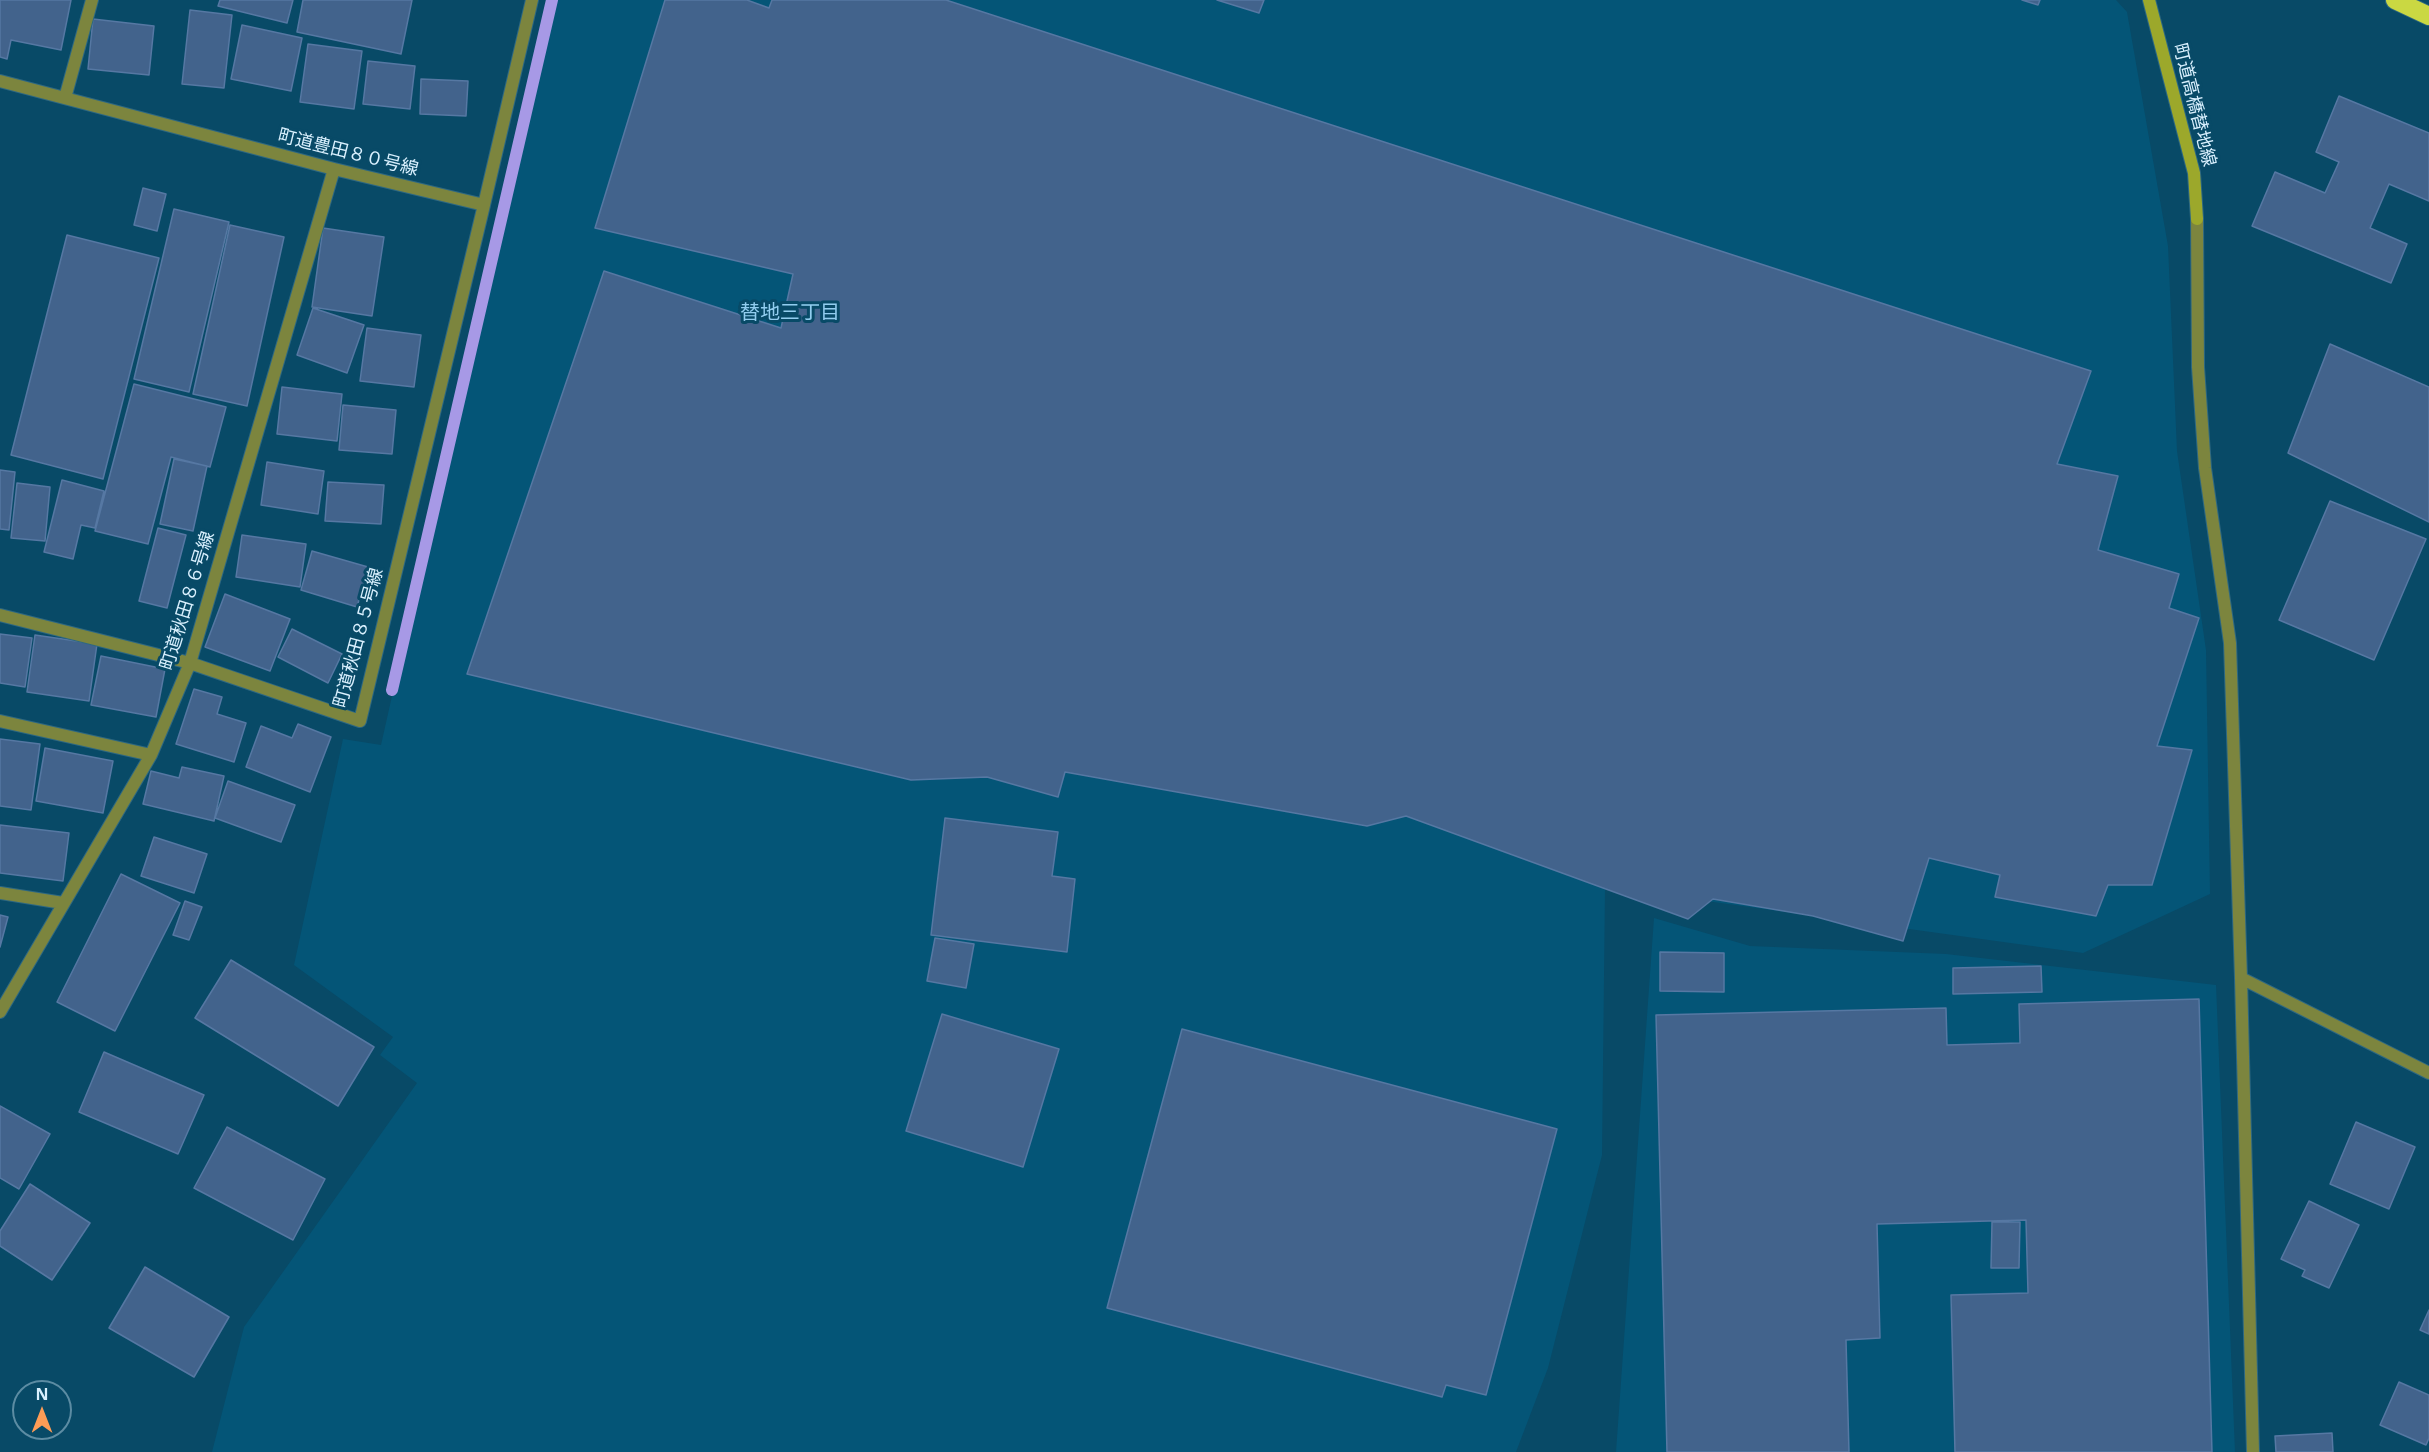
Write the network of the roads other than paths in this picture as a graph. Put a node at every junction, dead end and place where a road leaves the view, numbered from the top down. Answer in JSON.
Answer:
{"nodes":[{"id":1,"x":92,"y":0,"type":"edge"},
{"id":2,"x":532,"y":0,"type":"edge"},
{"id":3,"x":2149,"y":0,"type":"edge"},
{"id":4,"x":2395,"y":0,"type":"edge"},
{"id":5,"x":2429,"y":16,"type":"edge"},
{"id":6,"x":0,"y":81,"type":"edge"},
{"id":7,"x":65,"y":98,"type":"junction"},
{"id":8,"x":334,"y":169,"type":"junction"},
{"id":9,"x":484,"y":205,"type":"junction"},
{"id":10,"x":0,"y":615,"type":"edge"},
{"id":11,"x":190,"y":663,"type":"junction"},
{"id":12,"x":0,"y":720,"type":"edge"},
{"id":13,"x":151,"y":754,"type":"junction"},
{"id":14,"x":0,"y":893,"type":"edge"},
{"id":15,"x":63,"y":903,"type":"junction"},
{"id":16,"x":2241,"y":978,"type":"junction"},
{"id":17,"x":0,"y":1012,"type":"edge"},
{"id":18,"x":2429,"y":1073,"type":"edge"},
{"id":19,"x":2253,"y":1452,"type":"edge"}],
"edges":[{"from":1,"to":7,"type":"street"},
{"from":2,"to":9,"type":"street"},
{"from":3,"to":16,"type":"street","name":"町道高橋替地線"},
{"from":4,"to":5,"type":"highway"},
{"from":6,"to":7,"type":"street","name":"町道豊田８０号線"},
{"from":7,"to":8,"type":"street","name":"町道豊田８０号線"},
{"from":8,"to":9,"type":"street","name":"町道豊田８０号線"},
{"from":8,"to":11,"type":"street","name":"町道秋田８６号線"},
{"from":9,"to":11,"type":"street","name":"町道秋田８５号線"},
{"from":10,"to":11,"type":"street","name":"町道秋田８５号線"},
{"from":11,"to":13,"type":"street","name":"町道秋田８６号線"},
{"from":12,"to":13,"type":"street"},
{"from":13,"to":15,"type":"street","name":"町道秋田８６号線"},
{"from":14,"to":15,"type":"street"},
{"from":15,"to":17,"type":"street","name":"町道秋田８６号線"},
{"from":16,"to":18,"type":"street"},
{"from":16,"to":19,"type":"street"}]}
